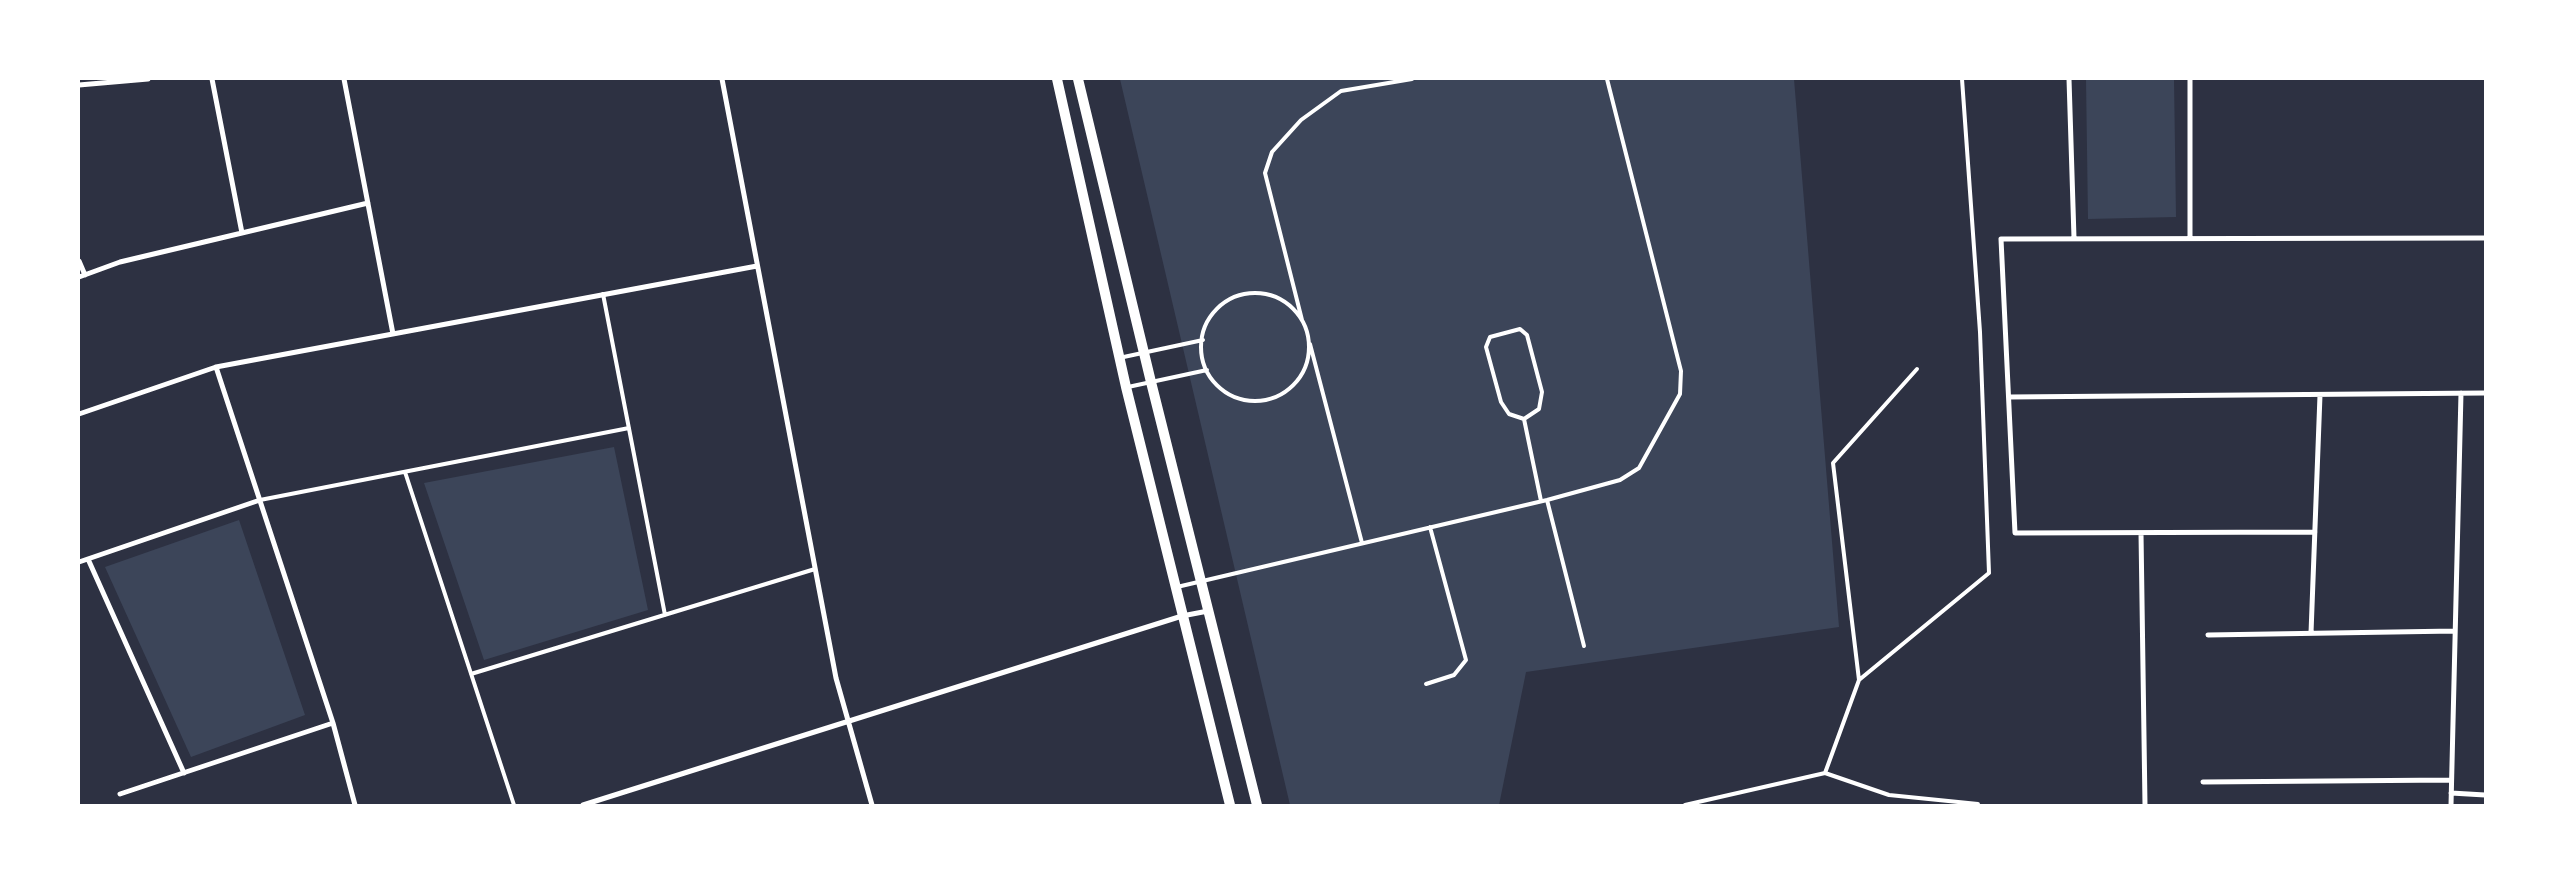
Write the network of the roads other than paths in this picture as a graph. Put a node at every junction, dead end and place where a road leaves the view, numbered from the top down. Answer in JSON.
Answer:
{"nodes":[{"id":1,"x":148,"y":79,"type":"edge"},
{"id":2,"x":212,"y":79,"type":"edge"},
{"id":3,"x":344,"y":79,"type":"edge"},
{"id":4,"x":722,"y":79,"type":"edge"},
{"id":5,"x":1057,"y":79,"type":"edge"},
{"id":6,"x":1078,"y":79,"type":"edge"},
{"id":7,"x":1412,"y":79,"type":"edge"},
{"id":8,"x":1607,"y":79,"type":"edge"},
{"id":9,"x":1962,"y":79,"type":"edge"},
{"id":10,"x":2069,"y":79,"type":"edge"},
{"id":11,"x":2190,"y":79,"type":"edge"},
{"id":12,"x":79,"y":85,"type":"edge"},
{"id":13,"x":368,"y":203,"type":"junction"},
{"id":14,"x":242,"y":233,"type":"junction"},
{"id":15,"x":2074,"y":238,"type":"junction"},
{"id":16,"x":2190,"y":238,"type":"junction"},
{"id":17,"x":2485,"y":238,"type":"edge"},
{"id":18,"x":79,"y":261,"type":"edge"},
{"id":19,"x":757,"y":266,"type":"junction"},
{"id":20,"x":85,"y":275,"type":"junction"},
{"id":21,"x":79,"y":277,"type":"edge"},
{"id":22,"x":603,"y":294,"type":"junction"},
{"id":23,"x":1302,"y":320,"type":"junction"},
{"id":24,"x":393,"y":334,"type":"junction"},
{"id":25,"x":1309,"y":338,"type":"junction"},
{"id":26,"x":1202,"y":340,"type":"junction"},
{"id":27,"x":1144,"y":353,"type":"junction"},
{"id":28,"x":1119,"y":358,"type":"junction"},
{"id":29,"x":216,"y":367,"type":"junction"},
{"id":30,"x":1917,"y":369,"type":"dead end"},
{"id":31,"x":1207,"y":370,"type":"junction"},
{"id":32,"x":1151,"y":382,"type":"junction"},
{"id":33,"x":1126,"y":387,"type":"junction"},
{"id":34,"x":2485,"y":393,"type":"edge"},
{"id":35,"x":2461,"y":394,"type":"junction"},
{"id":36,"x":2320,"y":395,"type":"junction"},
{"id":37,"x":2009,"y":397,"type":"junction"},
{"id":38,"x":79,"y":414,"type":"edge"},
{"id":39,"x":1524,"y":419,"type":"junction"},
{"id":40,"x":629,"y":428,"type":"junction"},
{"id":41,"x":405,"y":472,"type":"junction"},
{"id":42,"x":260,"y":500,"type":"junction"},
{"id":43,"x":1547,"y":500,"type":"junction"},
{"id":44,"x":1541,"y":502,"type":"junction"},
{"id":45,"x":1430,"y":527,"type":"junction"},
{"id":46,"x":2315,"y":532,"type":"junction"},
{"id":47,"x":2141,"y":533,"type":"junction"},
{"id":48,"x":1362,"y":543,"type":"junction"},
{"id":49,"x":88,"y":559,"type":"junction"},
{"id":50,"x":79,"y":562,"type":"edge"},
{"id":51,"x":815,"y":568,"type":"junction"},
{"id":52,"x":1201,"y":581,"type":"junction"},
{"id":53,"x":1174,"y":588,"type":"junction"},
{"id":54,"x":1208,"y":611,"type":"junction"},
{"id":55,"x":665,"y":615,"type":"junction"},
{"id":56,"x":1182,"y":616,"type":"junction"},
{"id":57,"x":2455,"y":631,"type":"junction"},
{"id":58,"x":2311,"y":634,"type":"junction"},
{"id":59,"x":2208,"y":635,"type":"dead end"},
{"id":60,"x":1584,"y":646,"type":"dead end"},
{"id":61,"x":471,"y":674,"type":"junction"},
{"id":62,"x":1859,"y":680,"type":"junction"},
{"id":63,"x":1426,"y":684,"type":"dead end"},
{"id":64,"x":848,"y":722,"type":"junction"},
{"id":65,"x":333,"y":723,"type":"junction"},
{"id":66,"x":184,"y":773,"type":"junction"},
{"id":67,"x":1825,"y":773,"type":"junction"},
{"id":68,"x":2452,"y":780,"type":"junction"},
{"id":69,"x":2203,"y":782,"type":"dead end"},
{"id":70,"x":2451,"y":793,"type":"junction"},
{"id":71,"x":120,"y":794,"type":"dead end"},
{"id":72,"x":2485,"y":795,"type":"edge"},
{"id":73,"x":1978,"y":804,"type":"dead end"},
{"id":74,"x":355,"y":805,"type":"edge"},
{"id":75,"x":514,"y":805,"type":"edge"},
{"id":76,"x":582,"y":805,"type":"edge"},
{"id":77,"x":872,"y":805,"type":"edge"},
{"id":78,"x":1230,"y":805,"type":"edge"},
{"id":79,"x":1257,"y":805,"type":"edge"},
{"id":80,"x":1686,"y":805,"type":"edge"},
{"id":81,"x":2144,"y":805,"type":"edge"},
{"id":82,"x":2451,"y":805,"type":"edge"}],
"edges":[{"from":1,"to":12,"type":"street"},
{"from":2,"to":14,"type":"street"},
{"from":3,"to":13,"type":"street"},
{"from":4,"to":19,"type":"street"},
{"from":5,"to":28,"type":"main road"},
{"from":6,"to":27,"type":"main road"},
{"from":7,"to":23,"type":"lane"},
{"from":8,"to":43,"type":"lane"},
{"from":9,"to":62,"type":"lane"},
{"from":10,"to":15,"type":"street"},
{"from":11,"to":16,"type":"street"},
{"from":13,"to":14,"type":"street"},
{"from":13,"to":24,"type":"street"},
{"from":14,"to":20,"type":"street"},
{"from":15,"to":16,"type":"street"},
{"from":15,"to":37,"type":"street"},
{"from":16,"to":17,"type":"street"},
{"from":18,"to":20,"type":"street"},
{"from":19,"to":22,"type":"street"},
{"from":19,"to":51,"type":"street"},
{"from":20,"to":21,"type":"street"},
{"from":22,"to":24,"type":"street"},
{"from":22,"to":40,"type":"lane"},
{"from":23,"to":25,"type":"lane"},
{"from":23,"to":26,"type":"lane"},
{"from":24,"to":29,"type":"street"},
{"from":25,"to":31,"type":"lane"},
{"from":25,"to":48,"type":"lane"},
{"from":26,"to":27,"type":"lane"},
{"from":26,"to":31,"type":"lane"},
{"from":27,"to":28,"type":"lane"},
{"from":27,"to":32,"type":"main road"},
{"from":28,"to":33,"type":"main road"},
{"from":29,"to":38,"type":"street"},
{"from":29,"to":42,"type":"street"},
{"from":30,"to":62,"type":"lane"},
{"from":31,"to":32,"type":"lane"},
{"from":32,"to":33,"type":"lane"},
{"from":32,"to":52,"type":"main road"},
{"from":33,"to":53,"type":"main road"},
{"from":34,"to":35,"type":"street"},
{"from":35,"to":36,"type":"street"},
{"from":35,"to":57,"type":"street"},
{"from":36,"to":37,"type":"street"},
{"from":36,"to":46,"type":"street"},
{"from":37,"to":47,"type":"street"},
{"from":39,"to":39,"type":"lane"},
{"from":39,"to":44,"type":"lane"},
{"from":40,"to":41,"type":"lane"},
{"from":40,"to":55,"type":"lane"},
{"from":41,"to":42,"type":"lane"},
{"from":41,"to":61,"type":"lane"},
{"from":42,"to":49,"type":"street"},
{"from":42,"to":65,"type":"street"},
{"from":43,"to":44,"type":"lane"},
{"from":43,"to":60,"type":"lane"},
{"from":44,"to":45,"type":"lane"},
{"from":45,"to":48,"type":"lane"},
{"from":45,"to":63,"type":"lane"},
{"from":46,"to":47,"type":"street"},
{"from":46,"to":58,"type":"street"},
{"from":47,"to":81,"type":"street"},
{"from":48,"to":52,"type":"lane"},
{"from":49,"to":50,"type":"street"},
{"from":49,"to":66,"type":"street"},
{"from":51,"to":55,"type":"lane"},
{"from":51,"to":64,"type":"street"},
{"from":52,"to":53,"type":"lane"},
{"from":52,"to":54,"type":"main road"},
{"from":53,"to":56,"type":"main road"},
{"from":54,"to":56,"type":"street"},
{"from":54,"to":79,"type":"main road"},
{"from":55,"to":61,"type":"lane"},
{"from":56,"to":64,"type":"street"},
{"from":56,"to":78,"type":"main road"},
{"from":57,"to":58,"type":"street"},
{"from":57,"to":68,"type":"street"},
{"from":58,"to":59,"type":"street"},
{"from":61,"to":75,"type":"lane"},
{"from":62,"to":67,"type":"lane"},
{"from":64,"to":76,"type":"street"},
{"from":64,"to":77,"type":"street"},
{"from":65,"to":66,"type":"street"},
{"from":65,"to":74,"type":"street"},
{"from":66,"to":71,"type":"street"},
{"from":67,"to":73,"type":"lane"},
{"from":67,"to":80,"type":"lane"},
{"from":68,"to":69,"type":"street"},
{"from":68,"to":70,"type":"street"},
{"from":70,"to":72,"type":"street"},
{"from":70,"to":82,"type":"street"}]}
